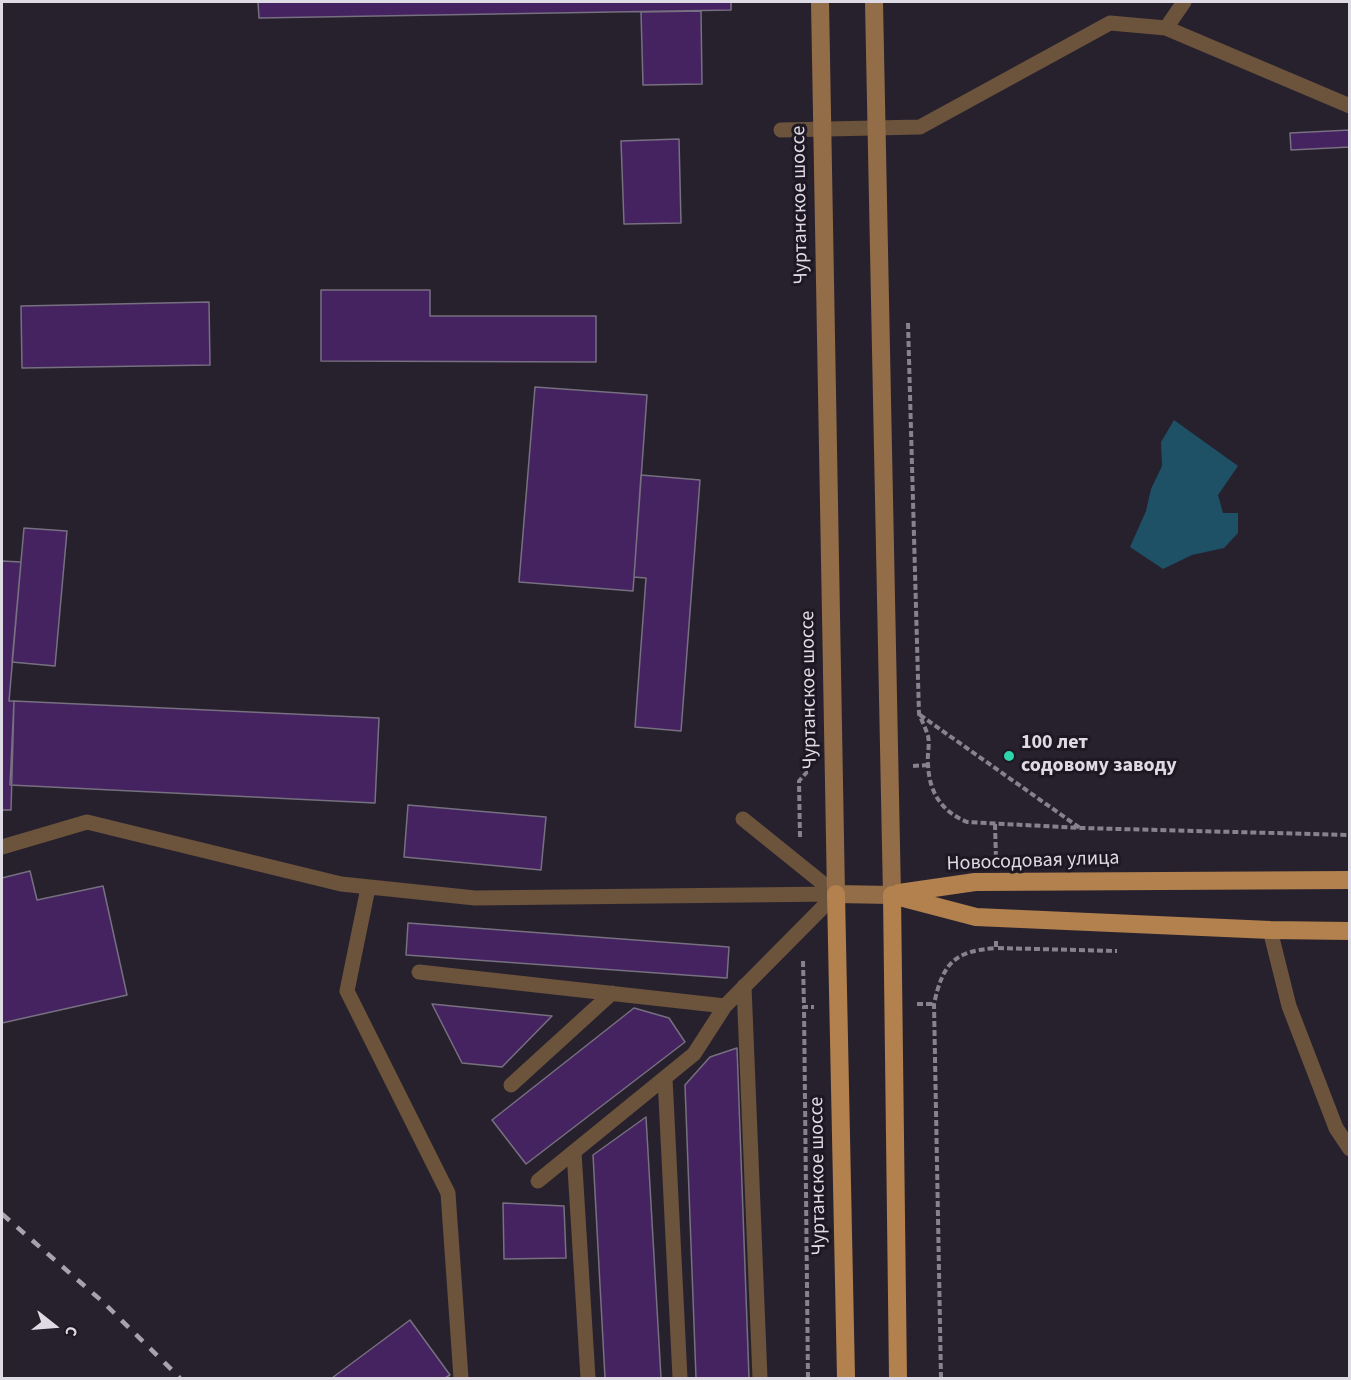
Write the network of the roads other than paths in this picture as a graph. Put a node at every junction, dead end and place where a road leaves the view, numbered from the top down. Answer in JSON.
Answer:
{"nodes":[{"id":1,"x":820,"y":2,"type":"edge"},
{"id":2,"x":874,"y":2,"type":"edge"},
{"id":3,"x":1184,"y":2,"type":"edge"},
{"id":4,"x":1166,"y":28,"type":"junction"},
{"id":5,"x":1350,"y":106,"type":"edge"},
{"id":6,"x":877,"y":128,"type":"junction"},
{"id":7,"x":822,"y":129,"type":"junction"},
{"id":8,"x":781,"y":130,"type":"dead end"},
{"id":9,"x":743,"y":819,"type":"dead end"},
{"id":10,"x":2,"y":847,"type":"edge"},
{"id":11,"x":1350,"y":880,"type":"edge"},
{"id":12,"x":368,"y":888,"type":"junction"},
{"id":13,"x":836,"y":894,"type":"junction"},
{"id":14,"x":892,"y":894,"type":"junction"},
{"id":15,"x":1270,"y":930,"type":"junction"},
{"id":16,"x":1350,"y":931,"type":"edge"},
{"id":17,"x":419,"y":972,"type":"dead end"},
{"id":18,"x":744,"y":986,"type":"junction"},
{"id":19,"x":612,"y":993,"type":"junction"},
{"id":20,"x":725,"y":1006,"type":"junction"},
{"id":21,"x":665,"y":1078,"type":"junction"},
{"id":22,"x":511,"y":1085,"type":"dead end"},
{"id":23,"x":1350,"y":1149,"type":"edge"},
{"id":24,"x":574,"y":1152,"type":"junction"},
{"id":25,"x":538,"y":1181,"type":"dead end"},
{"id":26,"x":461,"y":1378,"type":"edge"},
{"id":27,"x":588,"y":1378,"type":"edge"},
{"id":28,"x":680,"y":1378,"type":"edge"},
{"id":29,"x":760,"y":1378,"type":"edge"},
{"id":30,"x":846,"y":1378,"type":"edge"},
{"id":31,"x":898,"y":1378,"type":"edge"}],
"edges":[{"from":1,"to":7,"type":"street","name":"Чуртанское шоссе"},
{"from":2,"to":6,"type":"street"},
{"from":3,"to":4,"type":"lane"},
{"from":4,"to":5,"type":"lane"},
{"from":4,"to":6,"type":"lane"},
{"from":6,"to":7,"type":"lane"},
{"from":6,"to":14,"type":"street"},
{"from":7,"to":8,"type":"lane"},
{"from":7,"to":13,"type":"street","name":"Чуртанское шоссе"},
{"from":9,"to":13,"type":"lane"},
{"from":10,"to":12,"type":"lane"},
{"from":11,"to":14,"type":"main road","name":"Новосодовая улица"},
{"from":12,"to":13,"type":"lane"},
{"from":12,"to":26,"type":"lane"},
{"from":13,"to":14,"type":"street"},
{"from":13,"to":18,"type":"lane"},
{"from":13,"to":30,"type":"main road","name":"Чуртанское шоссе"},
{"from":14,"to":15,"type":"main road"},
{"from":14,"to":31,"type":"main road"},
{"from":15,"to":16,"type":"main road"},
{"from":15,"to":23,"type":"lane"},
{"from":17,"to":19,"type":"lane"},
{"from":18,"to":20,"type":"lane"},
{"from":18,"to":29,"type":"lane"},
{"from":19,"to":20,"type":"lane"},
{"from":19,"to":22,"type":"lane"},
{"from":20,"to":21,"type":"lane"},
{"from":21,"to":24,"type":"lane"},
{"from":21,"to":28,"type":"lane"},
{"from":24,"to":25,"type":"lane"},
{"from":24,"to":27,"type":"lane"}]}
